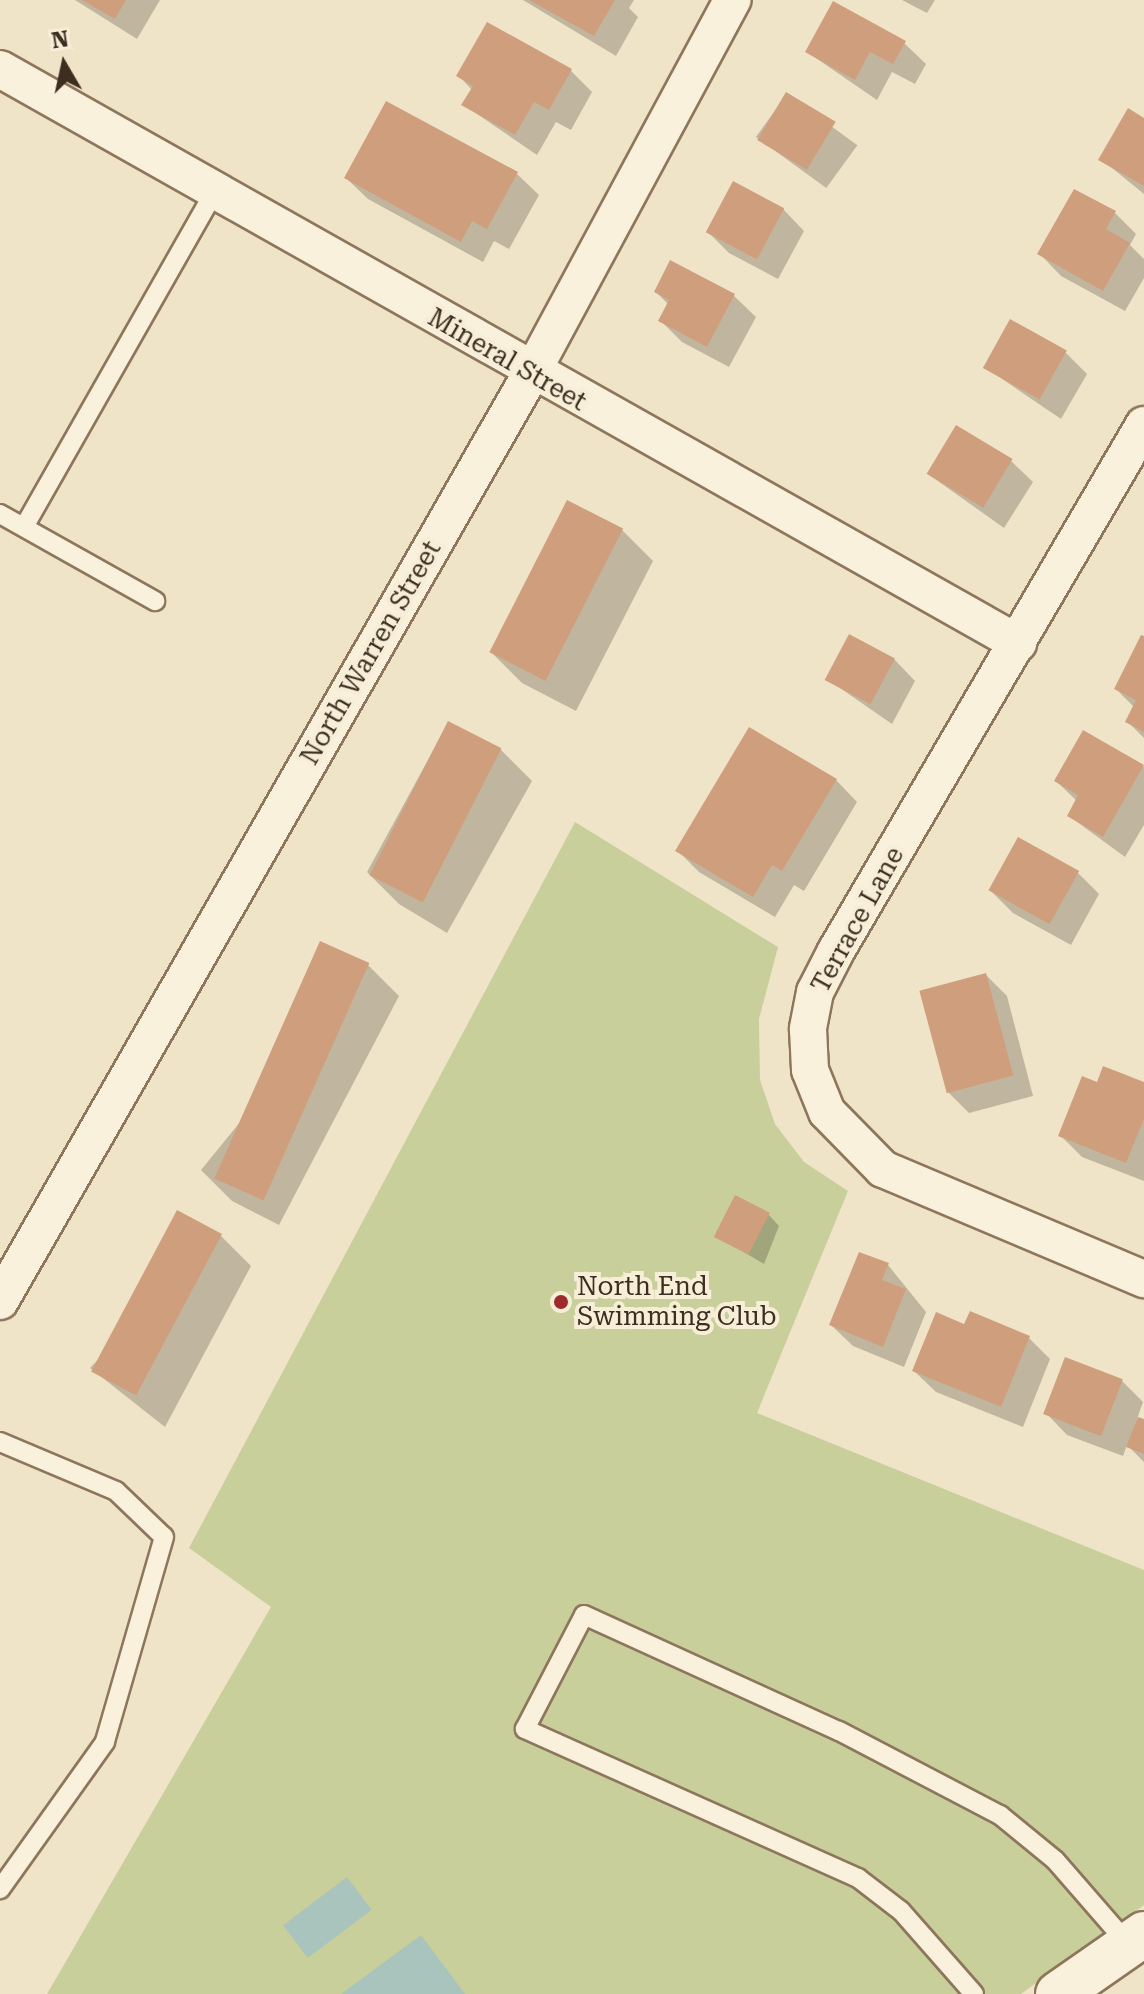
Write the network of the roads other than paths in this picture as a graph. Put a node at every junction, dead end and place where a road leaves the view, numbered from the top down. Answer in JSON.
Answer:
{"nodes":[{"id":1,"x":732,"y":0,"type":"edge"},
{"id":2,"x":0,"y":69,"type":"edge"},
{"id":3,"x":214,"y":192,"type":"junction"},
{"id":4,"x":531,"y":374,"type":"junction"},
{"id":5,"x":1144,"y":425,"type":"edge"},
{"id":6,"x":0,"y":514,"type":"edge"},
{"id":7,"x":24,"y":527,"type":"junction"},
{"id":8,"x":155,"y":601,"type":"dead end"},
{"id":9,"x":1018,"y":643,"type":"junction"},
{"id":10,"x":1144,"y":1279,"type":"edge"},
{"id":11,"x":0,"y":1301,"type":"edge"},
{"id":12,"x":0,"y":1442,"type":"edge"},
{"id":13,"x":0,"y":1889,"type":"edge"},
{"id":14,"x":1136,"y":1939,"type":"edge"},
{"id":15,"x":974,"y":1994,"type":"edge"},
{"id":16,"x":1058,"y":1994,"type":"edge"}],
"edges":[{"from":1,"to":4,"type":"street","name":"North Warren Street"},
{"from":2,"to":3,"type":"street","name":"Mineral Street"},
{"from":3,"to":4,"type":"street","name":"Mineral Street"},
{"from":3,"to":7,"type":"lane"},
{"from":4,"to":9,"type":"street","name":"Mineral Street"},
{"from":4,"to":11,"type":"street","name":"North Warren Street"},
{"from":5,"to":9,"type":"street","name":"Terrace Lane"},
{"from":6,"to":7,"type":"lane"},
{"from":7,"to":8,"type":"lane"},
{"from":9,"to":10,"type":"street","name":"Terrace Lane"},
{"from":12,"to":13,"type":"lane"},
{"from":14,"to":15,"type":"lane"},
{"from":14,"to":16,"type":"street"}]}
